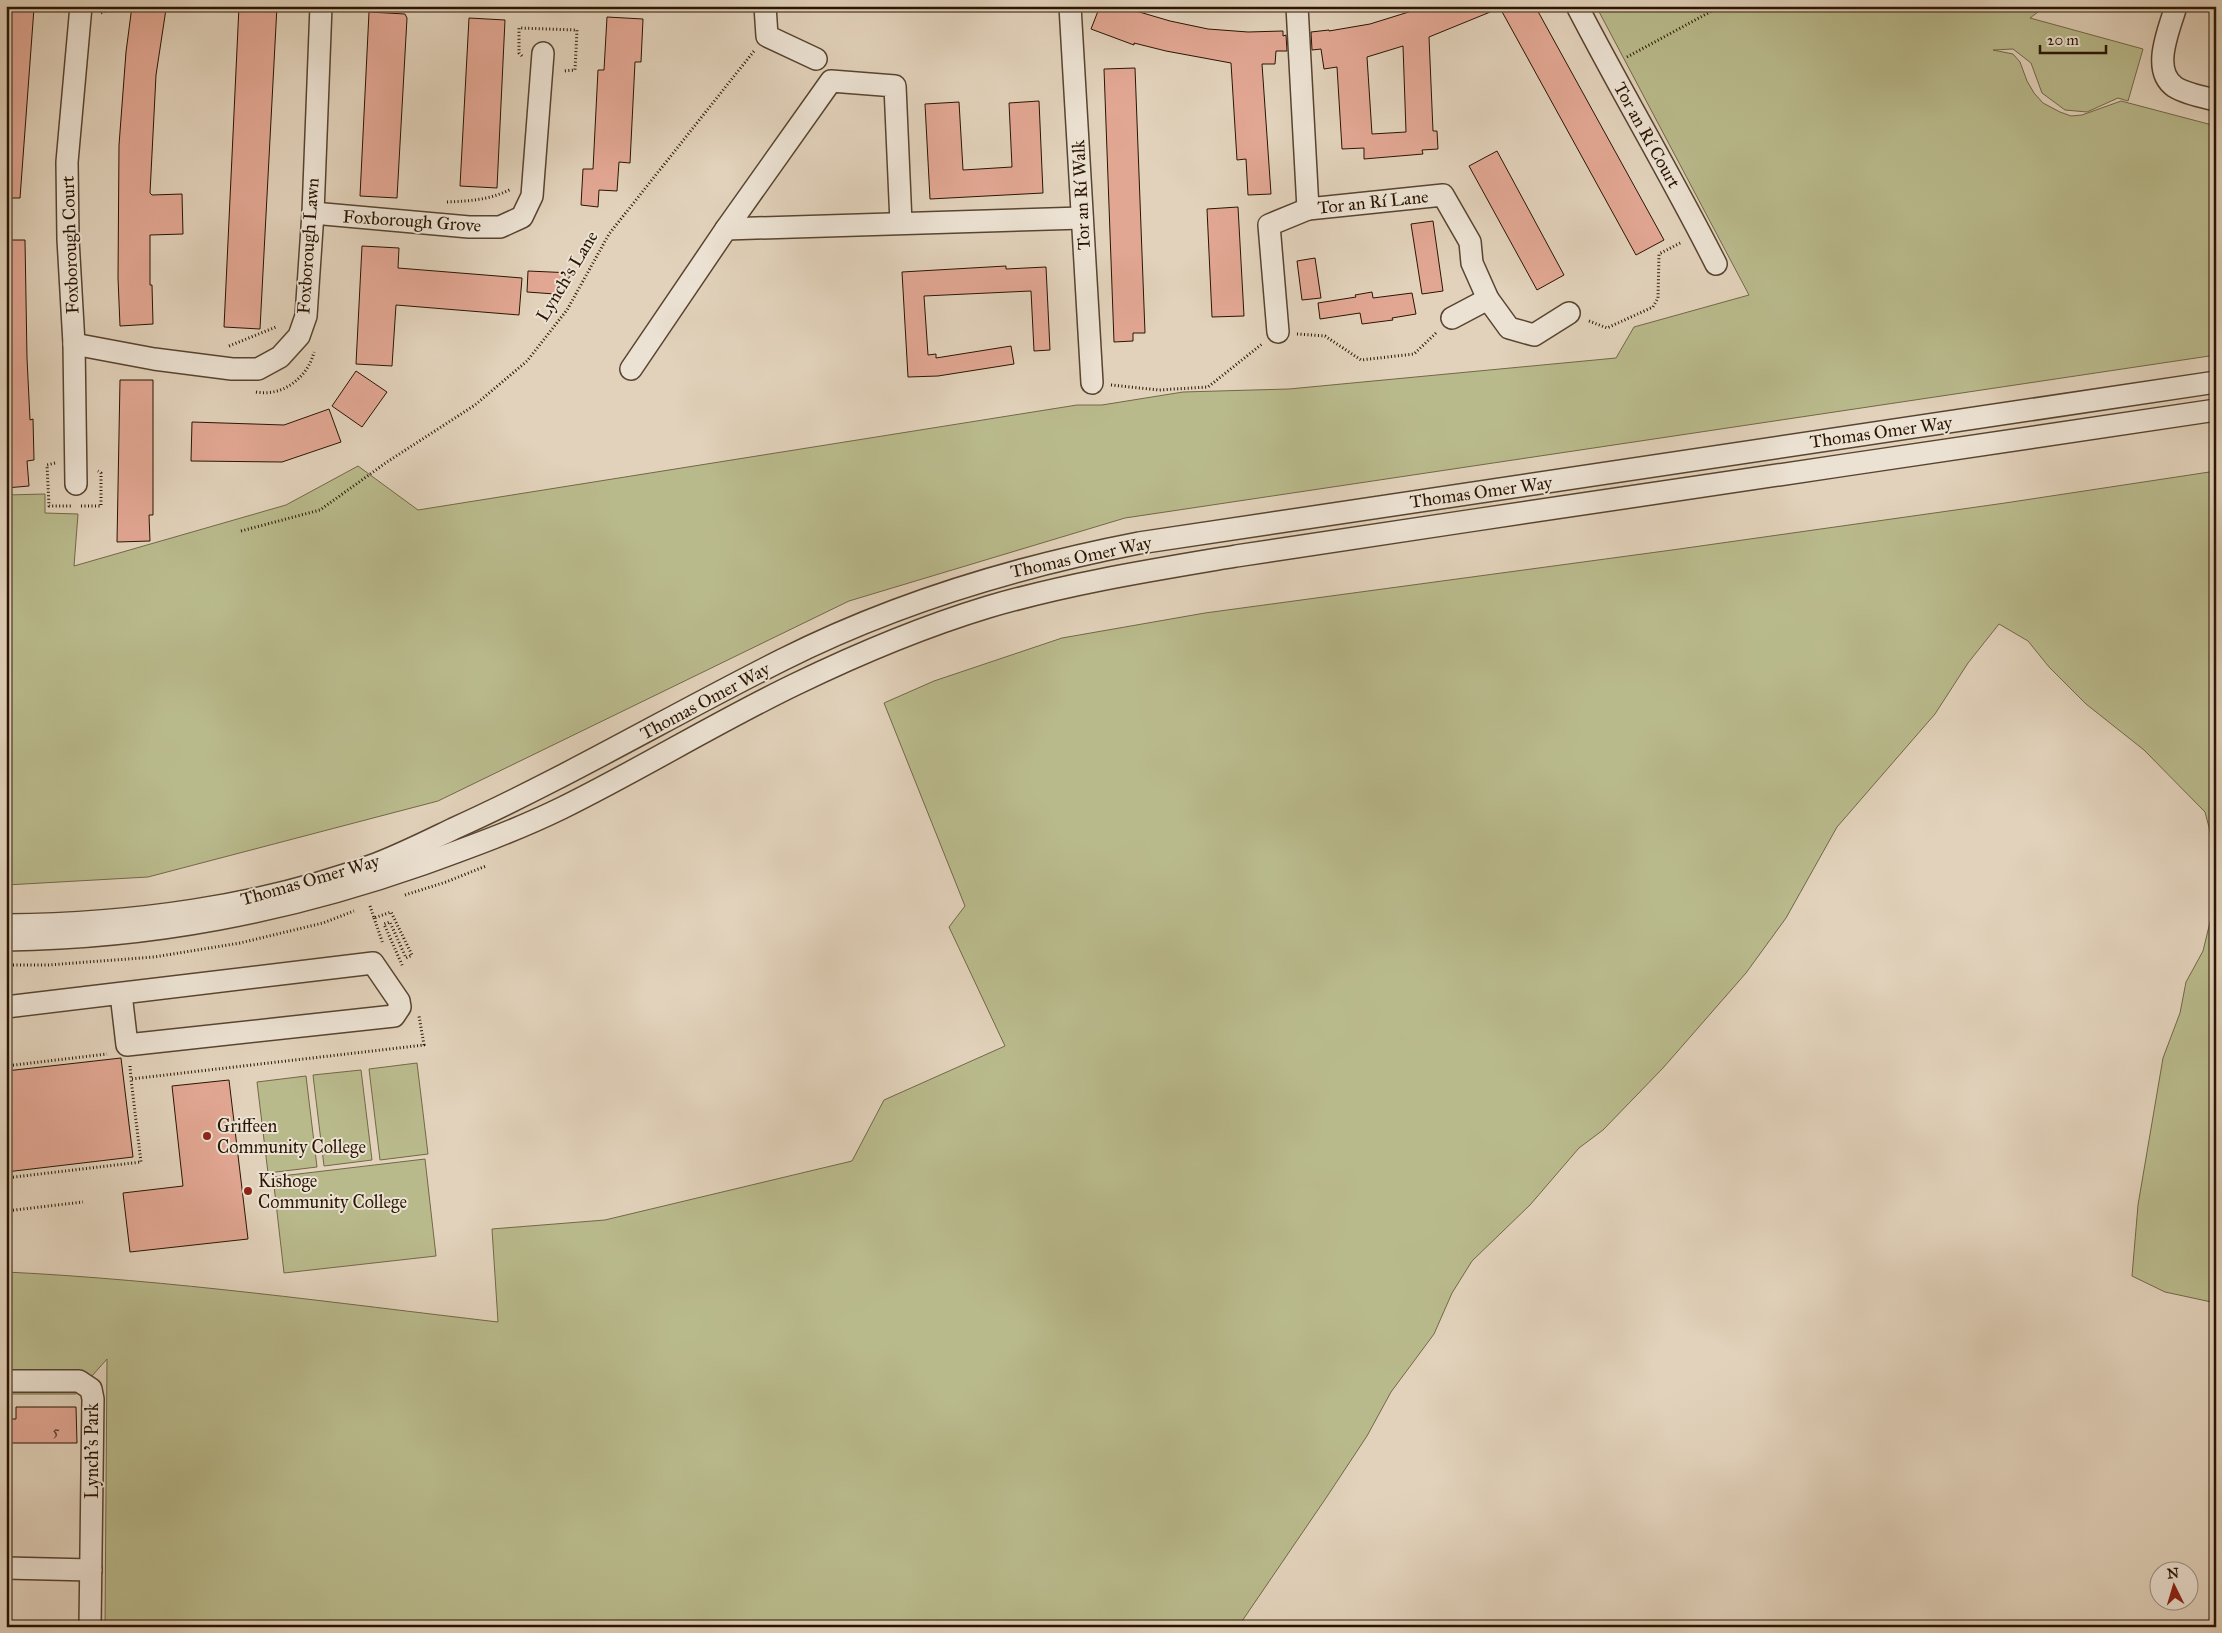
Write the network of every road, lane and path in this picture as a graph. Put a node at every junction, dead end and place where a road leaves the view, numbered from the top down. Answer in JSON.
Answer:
{"nodes":[{"id":1,"x":107,"y":6,"type":"edge"},
{"id":2,"x":321,"y":6,"type":"edge"},
{"id":3,"x":471,"y":6,"type":"edge"},
{"id":4,"x":706,"y":6,"type":"edge"},
{"id":5,"x":765,"y":6,"type":"edge"},
{"id":6,"x":1070,"y":6,"type":"edge"},
{"id":7,"x":1297,"y":6,"type":"edge"},
{"id":8,"x":1577,"y":6,"type":"edge"},
{"id":9,"x":1721,"y":6,"type":"edge"},
{"id":10,"x":2176,"y":6,"type":"edge"},
{"id":11,"x":90,"y":10,"type":"edge"},
{"id":12,"x":767,"y":36,"type":"junction"},
{"id":13,"x":543,"y":53,"type":"dead end"},
{"id":14,"x":1626,"y":57,"type":"dead end"},
{"id":15,"x":816,"y":59,"type":"dead end"},
{"id":16,"x":2216,"y":100,"type":"edge"},
{"id":17,"x":1308,"y":209,"type":"junction"},
{"id":18,"x":313,"y":213,"type":"junction"},
{"id":19,"x":1082,"y":218,"type":"junction"},
{"id":20,"x":901,"y":223,"type":"junction"},
{"id":21,"x":726,"y":229,"type":"junction"},
{"id":22,"x":1700,"y":232,"type":"junction"},
{"id":23,"x":1716,"y":264,"type":"dead end"},
{"id":24,"x":1488,"y":299,"type":"junction"},
{"id":25,"x":1569,"y":313,"type":"joint"},
{"id":26,"x":1452,"y":318,"type":"joint"},
{"id":27,"x":278,"y":326,"type":"dead end"},
{"id":28,"x":1278,"y":332,"type":"junction"},
{"id":29,"x":74,"y":344,"type":"junction"},
{"id":30,"x":224,"y":348,"type":"dead end"},
{"id":31,"x":631,"y":369,"type":"dead end"},
{"id":32,"x":2216,"y":382,"type":"edge"},
{"id":33,"x":1092,"y":383,"type":"joint"},
{"id":34,"x":2216,"y":410,"type":"edge"},
{"id":35,"x":76,"y":484,"type":"dead end"},
{"id":36,"x":241,"y":531,"type":"dead end"},
{"id":37,"x":490,"y":864,"type":"dead end"},
{"id":38,"x":400,"y":897,"type":"dead end"},
{"id":39,"x":377,"y":904,"type":"dead end"},
{"id":40,"x":374,"y":918,"type":"dead end"},
{"id":41,"x":6,"y":925,"type":"edge"},
{"id":42,"x":6,"y":940,"type":"edge"},
{"id":43,"x":384,"y":947,"type":"dead end"},
{"id":44,"x":6,"y":965,"type":"edge"},
{"id":45,"x":121,"y":994,"type":"junction"},
{"id":46,"x":6,"y":1007,"type":"edge"},
{"id":47,"x":110,"y":1054,"type":"dead end"},
{"id":48,"x":6,"y":1066,"type":"edge"},
{"id":49,"x":131,"y":1079,"type":"dead end"},
{"id":50,"x":6,"y":1178,"type":"edge"},
{"id":51,"x":83,"y":1202,"type":"dead end"},
{"id":52,"x":6,"y":1211,"type":"edge"},
{"id":53,"x":6,"y":1381,"type":"edge"},
{"id":54,"x":6,"y":1568,"type":"edge"},
{"id":55,"x":91,"y":1570,"type":"junction"},
{"id":56,"x":90,"y":1627,"type":"edge"}],
"edges":[{"from":1,"to":11,"type":"path"},
{"from":2,"to":18,"type":"street","name":"Foxborough Lawn"},
{"from":3,"to":4,"type":"path"},
{"from":5,"to":12,"type":"street"},
{"from":6,"to":19,"type":"street","name":"Tor an Rí Walk"},
{"from":7,"to":17,"type":"street","name":"Tor an Rí Lane"},
{"from":8,"to":22,"type":"street","name":"Tor an Rí Court"},
{"from":9,"to":14,"type":"path"},
{"from":10,"to":16,"type":"street"},
{"from":11,"to":29,"type":"street","name":"Foxborough Court"},
{"from":12,"to":15,"type":"street"},
{"from":12,"to":36,"type":"path","name":"Lynch's Lane"},
{"from":13,"to":18,"type":"street","name":"Foxborough Grove"},
{"from":17,"to":24,"type":"street","name":"Tor an Rí Lane"},
{"from":17,"to":28,"type":"street","name":"Tor an Rí Lane"},
{"from":18,"to":29,"type":"street","name":"Foxborough Lawn"},
{"from":19,"to":20,"type":"street"},
{"from":19,"to":33,"type":"street","name":"Tor an Rí Walk"},
{"from":20,"to":21,"type":"street"},
{"from":20,"to":21,"type":"street"},
{"from":21,"to":31,"type":"street"},
{"from":22,"to":23,"type":"street","name":"Tor an Rí Court"},
{"from":22,"to":25,"type":"path"},
{"from":24,"to":25,"type":"street","name":"Tor an Rí Lane"},
{"from":24,"to":26,"type":"street"},
{"from":26,"to":28,"type":"path"},
{"from":27,"to":30,"type":"path"},
{"from":28,"to":33,"type":"path"},
{"from":29,"to":35,"type":"street","name":"Foxborough Court"},
{"from":32,"to":41,"type":"street","name":"Thomas Omer Way"},
{"from":34,"to":42,"type":"street","name":"Thomas Omer Way"},
{"from":37,"to":38,"type":"path"},
{"from":39,"to":44,"type":"path"},
{"from":40,"to":43,"type":"path"},
{"from":45,"to":45,"type":"street"},
{"from":45,"to":46,"type":"street"},
{"from":47,"to":48,"type":"path"},
{"from":49,"to":50,"type":"path"},
{"from":51,"to":52,"type":"path"},
{"from":53,"to":55,"type":"street","name":"Lynch's Park"},
{"from":54,"to":55,"type":"street"},
{"from":55,"to":56,"type":"street","name":"Lynch's Park"}]}
